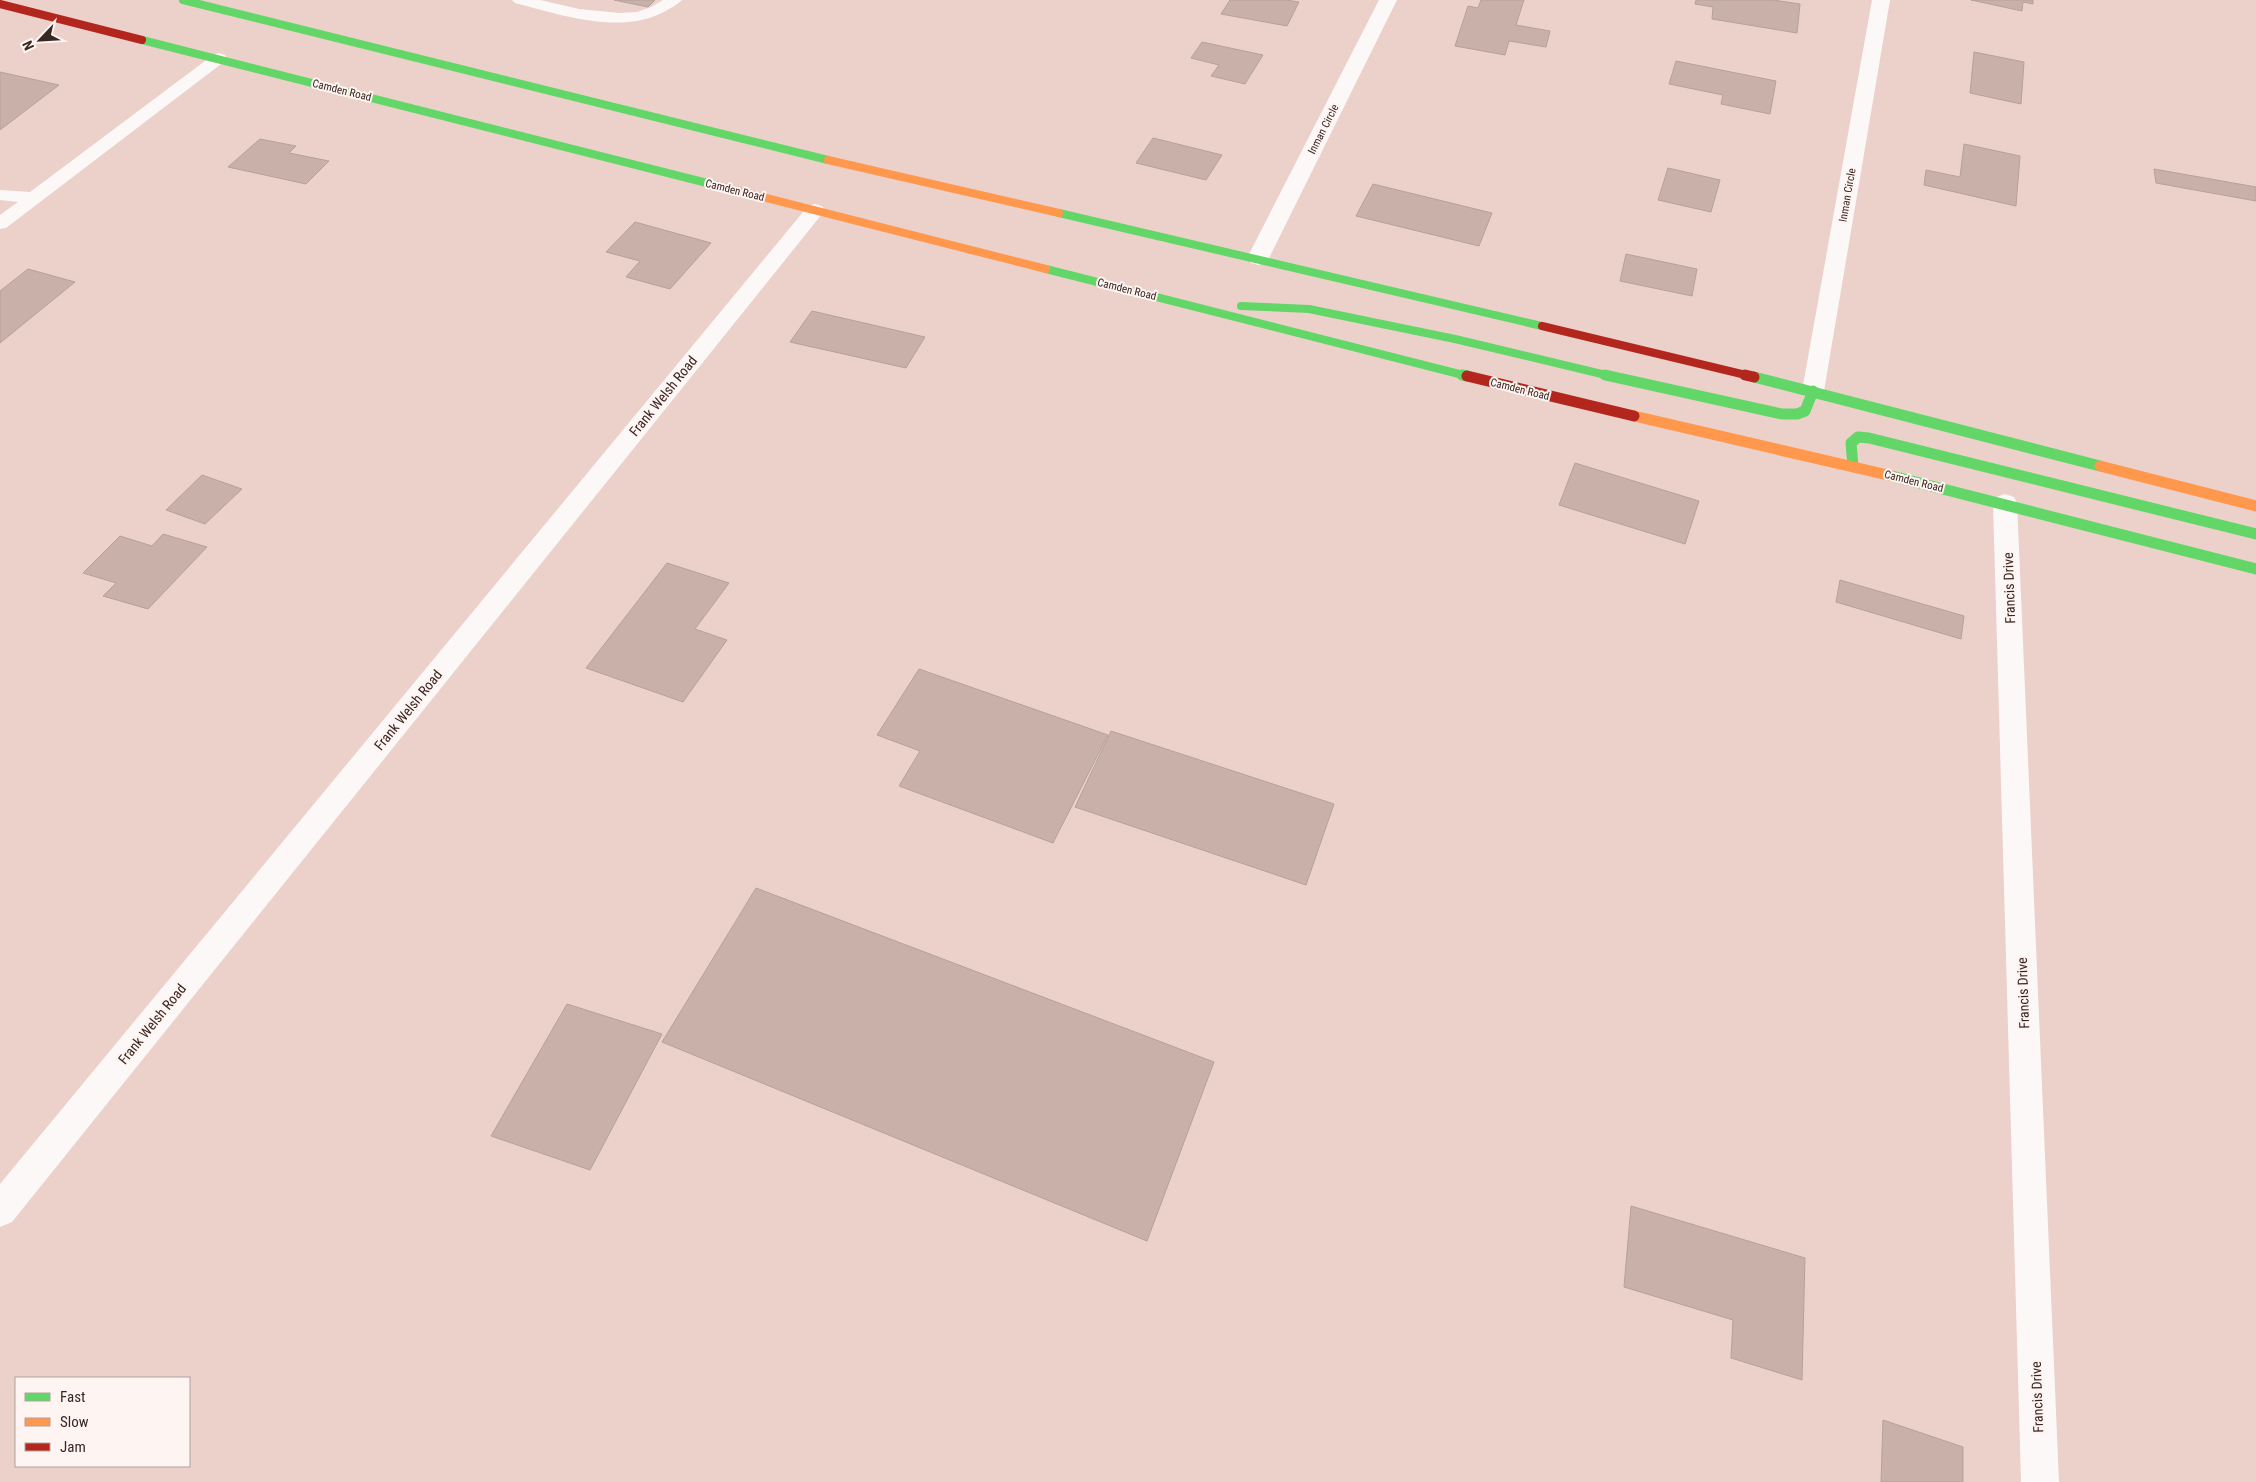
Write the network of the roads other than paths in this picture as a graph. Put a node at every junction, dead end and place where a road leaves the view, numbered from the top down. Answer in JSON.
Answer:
{"nodes":[{"id":1,"x":183,"y":0,"type":"edge"},
{"id":2,"x":520,"y":0,"type":"edge"},
{"id":3,"x":674,"y":0,"type":"edge"},
{"id":4,"x":1388,"y":0,"type":"edge"},
{"id":5,"x":1881,"y":0,"type":"edge"},
{"id":6,"x":206,"y":2,"type":"edge"},
{"id":7,"x":0,"y":4,"type":"edge"},
{"id":8,"x":219,"y":58,"type":"junction"},
{"id":9,"x":0,"y":195,"type":"edge"},
{"id":10,"x":33,"y":198,"type":"junction"},
{"id":11,"x":815,"y":210,"type":"junction"},
{"id":12,"x":0,"y":224,"type":"edge"},
{"id":13,"x":1258,"y":258,"type":"junction"},
{"id":14,"x":1189,"y":305,"type":"junction"},
{"id":15,"x":1813,"y":391,"type":"junction"},
{"id":16,"x":1853,"y":466,"type":"junction"},
{"id":17,"x":2006,"y":503,"type":"junction"},
{"id":18,"x":2256,"y":506,"type":"edge"},
{"id":19,"x":2256,"y":534,"type":"edge"},
{"id":20,"x":2256,"y":569,"type":"edge"},
{"id":21,"x":0,"y":1210,"type":"edge"},
{"id":22,"x":2040,"y":1482,"type":"edge"}],
"edges":[{"from":1,"to":6,"type":"main road"},
{"from":2,"to":3,"type":"lane"},
{"from":4,"to":13,"type":"street","name":"Inman Circle"},
{"from":5,"to":15,"type":"street","name":"Inman Circle"},
{"from":6,"to":13,"type":"main road"},
{"from":7,"to":8,"type":"main road","name":"Camden Road"},
{"from":8,"to":10,"type":"lane"},
{"from":8,"to":11,"type":"main road","name":"Camden Road"},
{"from":9,"to":10,"type":"lane"},
{"from":10,"to":12,"type":"lane"},
{"from":11,"to":14,"type":"main road","name":"Camden Road"},
{"from":11,"to":21,"type":"street","name":"Frank Welsh Road"},
{"from":13,"to":15,"type":"main road"},
{"from":14,"to":15,"type":"main road"},
{"from":14,"to":16,"type":"main road","name":"Camden Road"},
{"from":15,"to":18,"type":"main road"},
{"from":16,"to":17,"type":"main road","name":"Camden Road"},
{"from":16,"to":19,"type":"main road"},
{"from":17,"to":20,"type":"main road","name":"Camden Road"},
{"from":17,"to":22,"type":"street","name":"Francis Drive"}]}
